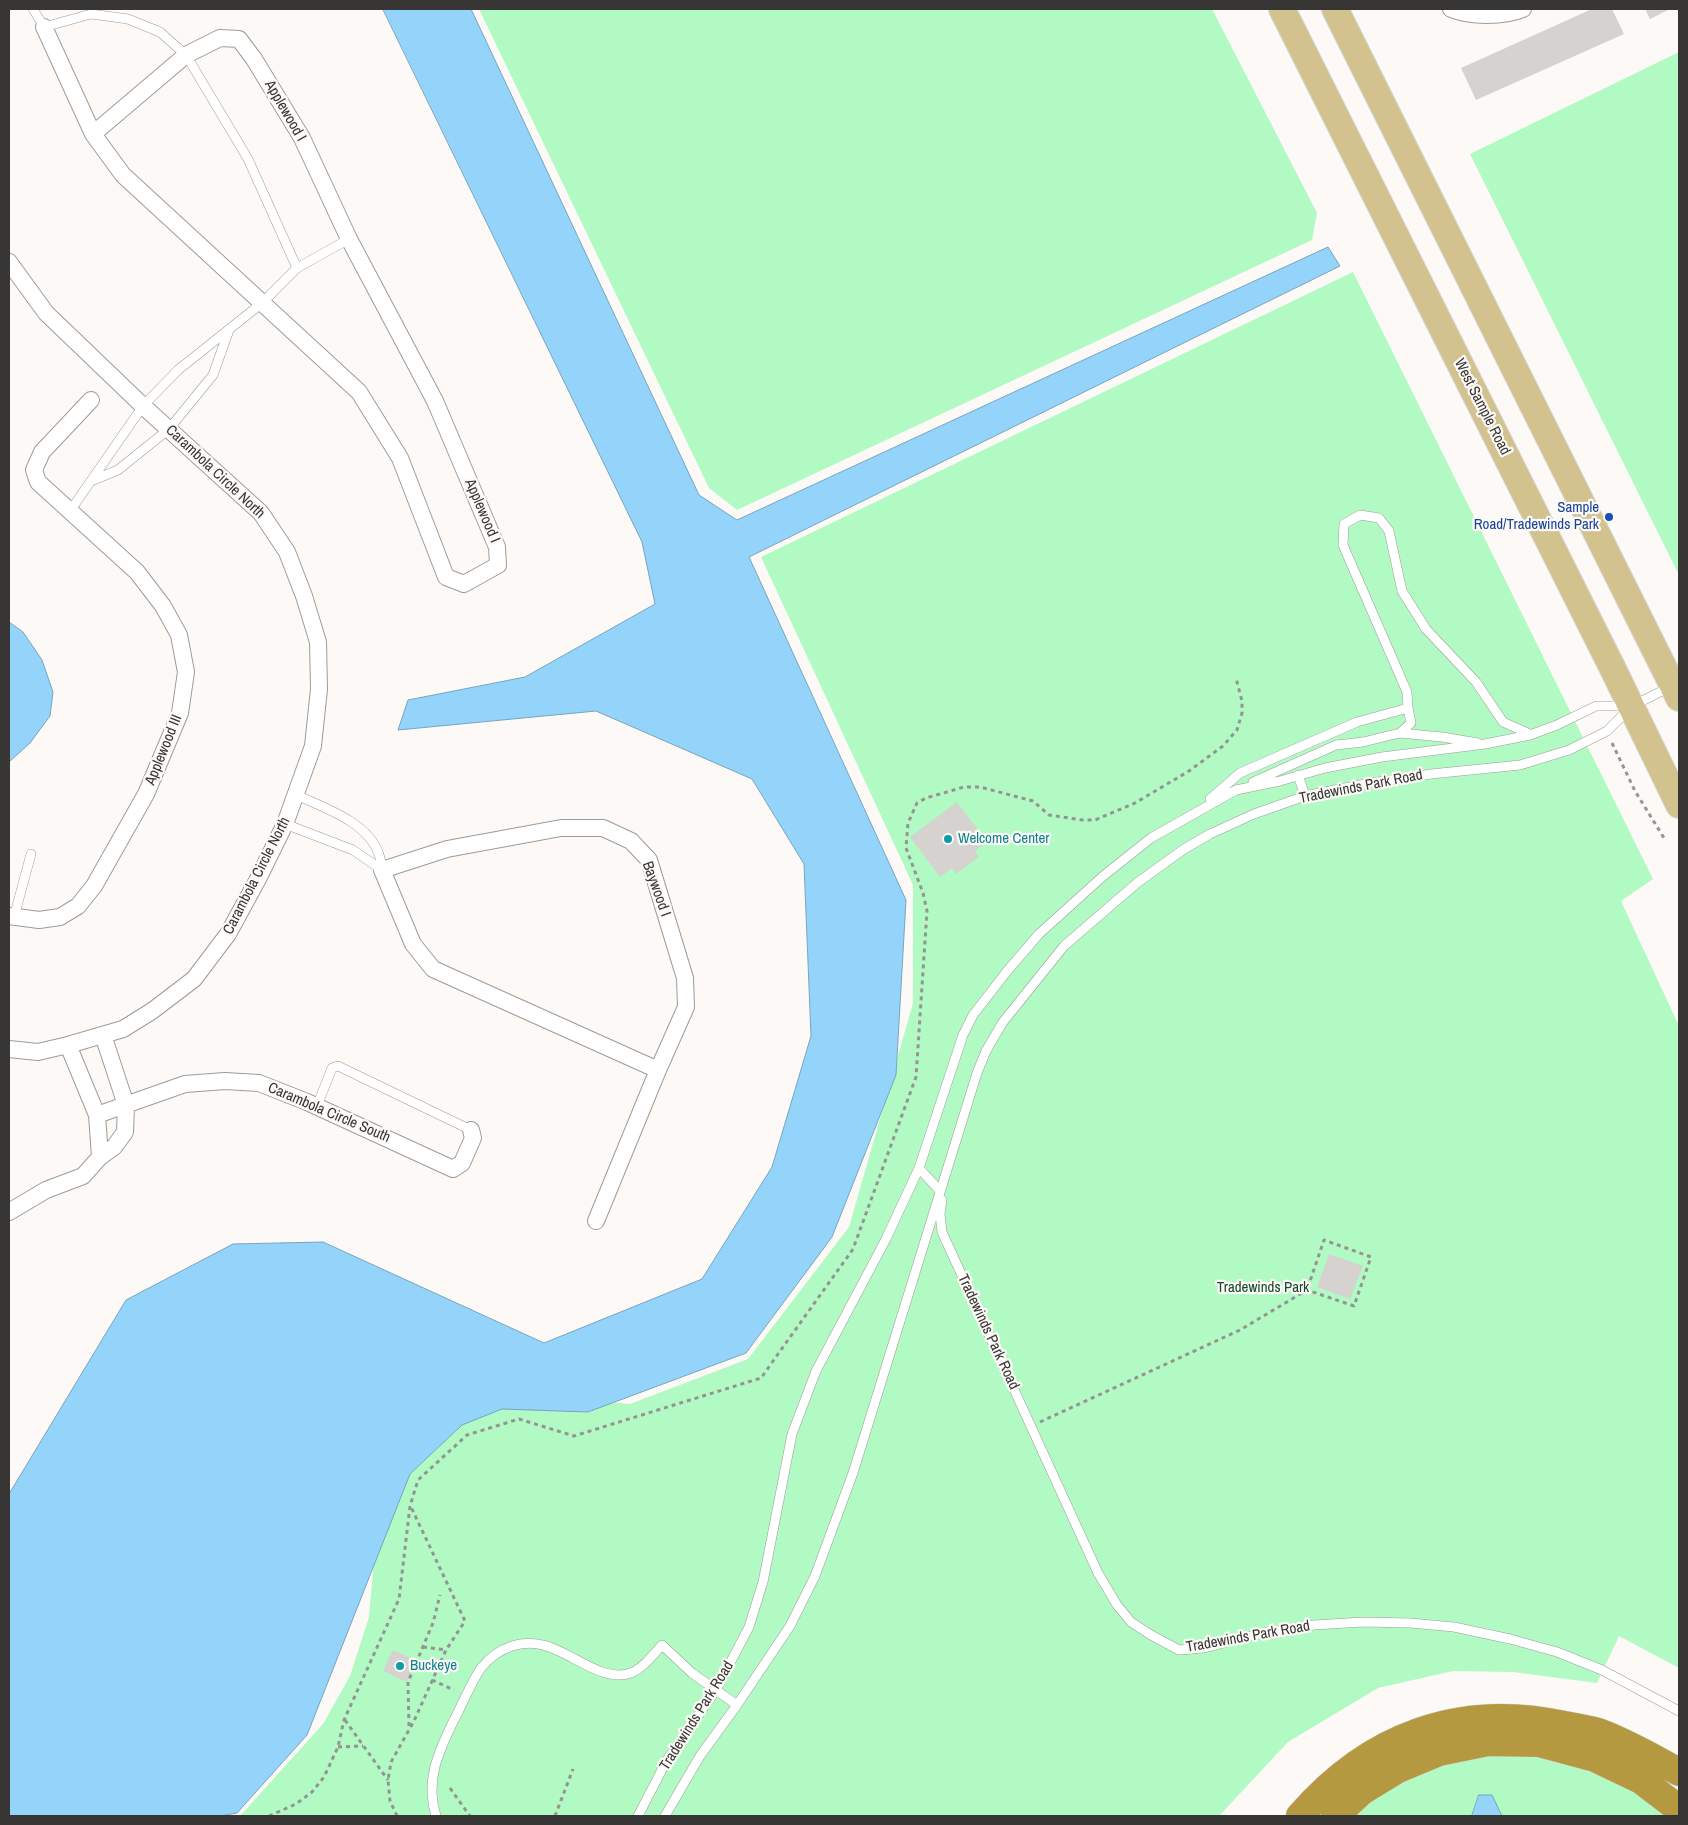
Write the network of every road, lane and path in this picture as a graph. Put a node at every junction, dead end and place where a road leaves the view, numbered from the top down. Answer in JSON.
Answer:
{"nodes":[{"id":1,"x":33,"y":9,"type":"edge"},
{"id":2,"x":1282,"y":9,"type":"edge"},
{"id":3,"x":1335,"y":9,"type":"edge"},
{"id":4,"x":1451,"y":9,"type":"edge"},
{"id":5,"x":1522,"y":9,"type":"edge"},
{"id":6,"x":44,"y":27,"type":"junction"},
{"id":7,"x":186,"y":55,"type":"junction"},
{"id":8,"x":93,"y":134,"type":"junction"},
{"id":9,"x":349,"y":239,"type":"junction"},
{"id":10,"x":9,"y":262,"type":"edge"},
{"id":11,"x":297,"y":268,"type":"junction"},
{"id":12,"x":262,"y":303,"type":"junction"},
{"id":13,"x":230,"y":328,"type":"junction"},
{"id":14,"x":91,"y":400,"type":"dead end"},
{"id":15,"x":143,"y":406,"type":"junction"},
{"id":16,"x":169,"y":429,"type":"junction"},
{"id":17,"x":91,"y":481,"type":"junction"},
{"id":18,"x":70,"y":511,"type":"junction"},
{"id":19,"x":1236,"y":678,"type":"dead end"},
{"id":20,"x":1677,"y":689,"type":"edge"},
{"id":21,"x":1632,"y":706,"type":"junction"},
{"id":22,"x":1408,"y":708,"type":"junction"},
{"id":23,"x":1400,"y":733,"type":"junction"},
{"id":24,"x":1530,"y":734,"type":"junction"},
{"id":25,"x":1612,"y":742,"type":"dead end"},
{"id":26,"x":1485,"y":744,"type":"junction"},
{"id":27,"x":1298,"y":775,"type":"junction"},
{"id":28,"x":1236,"y":790,"type":"junction"},
{"id":29,"x":296,"y":795,"type":"junction"},
{"id":30,"x":1305,"y":796,"type":"junction"},
{"id":31,"x":1679,"y":805,"type":"edge"},
{"id":32,"x":1197,"y":811,"type":"junction"},
{"id":33,"x":285,"y":824,"type":"junction"},
{"id":34,"x":1664,"y":838,"type":"dead end"},
{"id":35,"x":31,"y":854,"type":"dead end"},
{"id":36,"x":382,"y":870,"type":"junction"},
{"id":37,"x":11,"y":916,"type":"edge"},
{"id":38,"x":102,"y":1035,"type":"junction"},
{"id":39,"x":68,"y":1045,"type":"junction"},
{"id":40,"x":9,"y":1049,"type":"edge"},
{"id":41,"x":658,"y":1070,"type":"junction"},
{"id":42,"x":126,"y":1105,"type":"junction"},
{"id":43,"x":317,"y":1106,"type":"junction"},
{"id":44,"x":97,"y":1115,"type":"junction"},
{"id":45,"x":471,"y":1130,"type":"joint"},
{"id":46,"x":100,"y":1157,"type":"junction"},
{"id":47,"x":948,"y":1164,"type":"junction"},
{"id":48,"x":919,"y":1168,"type":"junction"},
{"id":49,"x":940,"y":1191,"type":"junction"},
{"id":50,"x":9,"y":1212,"type":"edge"},
{"id":51,"x":596,"y":1221,"type":"dead end"},
{"id":52,"x":1307,"y":1290,"type":"junction"},
{"id":53,"x":1031,"y":1426,"type":"junction"},
{"id":54,"x":410,"y":1506,"type":"junction"},
{"id":55,"x":440,"y":1595,"type":"dead end"},
{"id":56,"x":423,"y":1647,"type":"junction"},
{"id":57,"x":446,"y":1650,"type":"junction"},
{"id":58,"x":432,"y":1680,"type":"junction"},
{"id":59,"x":716,"y":1690,"type":"junction"},
{"id":60,"x":467,"y":1696,"type":"junction"},
{"id":61,"x":738,"y":1705,"type":"junction"},
{"id":62,"x":1679,"y":1711,"type":"edge"},
{"id":63,"x":344,"y":1720,"type":"junction"},
{"id":64,"x":409,"y":1727,"type":"junction"},
{"id":65,"x":363,"y":1746,"type":"junction"},
{"id":66,"x":338,"y":1747,"type":"junction"},
{"id":67,"x":573,"y":1769,"type":"dead end"},
{"id":68,"x":1679,"y":1772,"type":"edge"},
{"id":69,"x":388,"y":1780,"type":"junction"},
{"id":70,"x":450,"y":1788,"type":"dead end"},
{"id":71,"x":1679,"y":1809,"type":"edge"},
{"id":72,"x":269,"y":1816,"type":"edge"},
{"id":73,"x":396,"y":1816,"type":"edge"},
{"id":74,"x":436,"y":1816,"type":"edge"},
{"id":75,"x":470,"y":1816,"type":"edge"},
{"id":76,"x":555,"y":1816,"type":"edge"},
{"id":77,"x":638,"y":1816,"type":"edge"},
{"id":78,"x":665,"y":1816,"type":"edge"},
{"id":79,"x":1300,"y":1816,"type":"edge"},
{"id":80,"x":1335,"y":1816,"type":"edge"}],
"edges":[{"from":1,"to":6,"type":"lane","name":"Applewood I"},
{"from":2,"to":21,"type":"main road","name":"West Sample Road"},
{"from":3,"to":20,"type":"main road"},
{"from":4,"to":5,"type":"street"},
{"from":6,"to":7,"type":"lane"},
{"from":6,"to":8,"type":"street","name":"Applewood I"},
{"from":7,"to":8,"type":"street","name":"Applewood I"},
{"from":7,"to":9,"type":"street","name":"Applewood I"},
{"from":7,"to":11,"type":"lane"},
{"from":8,"to":12,"type":"street","name":"Applewood I"},
{"from":9,"to":11,"type":"lane"},
{"from":9,"to":12,"type":"street","name":"Applewood I"},
{"from":10,"to":15,"type":"street","name":"Carambola Circle North"},
{"from":11,"to":12,"type":"lane"},
{"from":12,"to":13,"type":"lane"},
{"from":13,"to":15,"type":"lane"},
{"from":13,"to":16,"type":"lane"},
{"from":14,"to":18,"type":"street","name":"Applewood III"},
{"from":15,"to":16,"type":"street","name":"Carambola Circle North"},
{"from":15,"to":17,"type":"lane"},
{"from":16,"to":17,"type":"lane"},
{"from":16,"to":29,"type":"street","name":"Carambola Circle North"},
{"from":17,"to":18,"type":"lane"},
{"from":18,"to":37,"type":"street","name":"Applewood III"},
{"from":19,"to":54,"type":"path"},
{"from":20,"to":21,"type":"lane"},
{"from":21,"to":24,"type":"lane","name":"Tradewinds Park Road"},
{"from":21,"to":30,"type":"lane","name":"Tradewinds Park Road"},
{"from":21,"to":31,"type":"main road","name":"West Sample Road"},
{"from":22,"to":23,"type":"lane"},
{"from":22,"to":24,"type":"lane"},
{"from":22,"to":32,"type":"lane"},
{"from":23,"to":26,"type":"lane","name":"Tradewinds Park Road"},
{"from":23,"to":28,"type":"lane","name":"Tradewinds Park Road"},
{"from":24,"to":26,"type":"lane","name":"Tradewinds Park Road"},
{"from":25,"to":34,"type":"path"},
{"from":26,"to":27,"type":"lane","name":"Tradewinds Park Road"},
{"from":27,"to":28,"type":"lane","name":"Tradewinds Park Road"},
{"from":27,"to":30,"type":"lane"},
{"from":28,"to":32,"type":"lane","name":"Tradewinds Park Road"},
{"from":29,"to":33,"type":"street","name":"Carambola Circle North"},
{"from":29,"to":36,"type":"lane"},
{"from":30,"to":47,"type":"lane","name":"Tradewinds Park Road"},
{"from":32,"to":48,"type":"lane","name":"Tradewinds Park Road"},
{"from":33,"to":36,"type":"lane"},
{"from":33,"to":38,"type":"street","name":"Carambola Circle North"},
{"from":35,"to":37,"type":"lane"},
{"from":36,"to":41,"type":"street"},
{"from":36,"to":41,"type":"street","name":"Baywood I"},
{"from":38,"to":39,"type":"street","name":"Carambola Circle North"},
{"from":38,"to":42,"type":"street"},
{"from":39,"to":40,"type":"street"},
{"from":39,"to":44,"type":"street"},
{"from":41,"to":51,"type":"street","name":"Baywood I"},
{"from":42,"to":43,"type":"street","name":"Carambola Circle South"},
{"from":42,"to":44,"type":"street","name":"Carambola Circle South"},
{"from":42,"to":46,"type":"street"},
{"from":43,"to":45,"type":"lane"},
{"from":43,"to":45,"type":"street","name":"Carambola Circle South"},
{"from":44,"to":46,"type":"street"},
{"from":46,"to":50,"type":"street"},
{"from":47,"to":49,"type":"lane","name":"Tradewinds Park Road"},
{"from":47,"to":53,"type":"lane","name":"Tradewinds Park Road"},
{"from":48,"to":49,"type":"lane"},
{"from":48,"to":59,"type":"lane","name":"Tradewinds Park Road"},
{"from":49,"to":61,"type":"lane","name":"Tradewinds Park Road"},
{"from":52,"to":52,"type":"path"},
{"from":52,"to":53,"type":"path"},
{"from":53,"to":62,"type":"lane","name":"Tradewinds Park Road"},
{"from":54,"to":57,"type":"path"},
{"from":54,"to":63,"type":"path"},
{"from":55,"to":56,"type":"path"},
{"from":56,"to":57,"type":"path"},
{"from":56,"to":64,"type":"path"},
{"from":57,"to":58,"type":"path"},
{"from":58,"to":60,"type":"path"},
{"from":58,"to":64,"type":"path"},
{"from":59,"to":60,"type":"lane"},
{"from":59,"to":61,"type":"lane"},
{"from":59,"to":77,"type":"lane","name":"Tradewinds Park Road"},
{"from":60,"to":74,"type":"lane"},
{"from":61,"to":78,"type":"lane","name":"Tradewinds Park Road"},
{"from":63,"to":65,"type":"path"},
{"from":63,"to":66,"type":"path"},
{"from":64,"to":69,"type":"path"},
{"from":65,"to":66,"type":"path"},
{"from":65,"to":69,"type":"path"},
{"from":66,"to":72,"type":"path"},
{"from":67,"to":76,"type":"path"},
{"from":68,"to":79,"type":"highway"},
{"from":69,"to":73,"type":"path"},
{"from":70,"to":75,"type":"path"},
{"from":71,"to":80,"type":"highway"}]}
